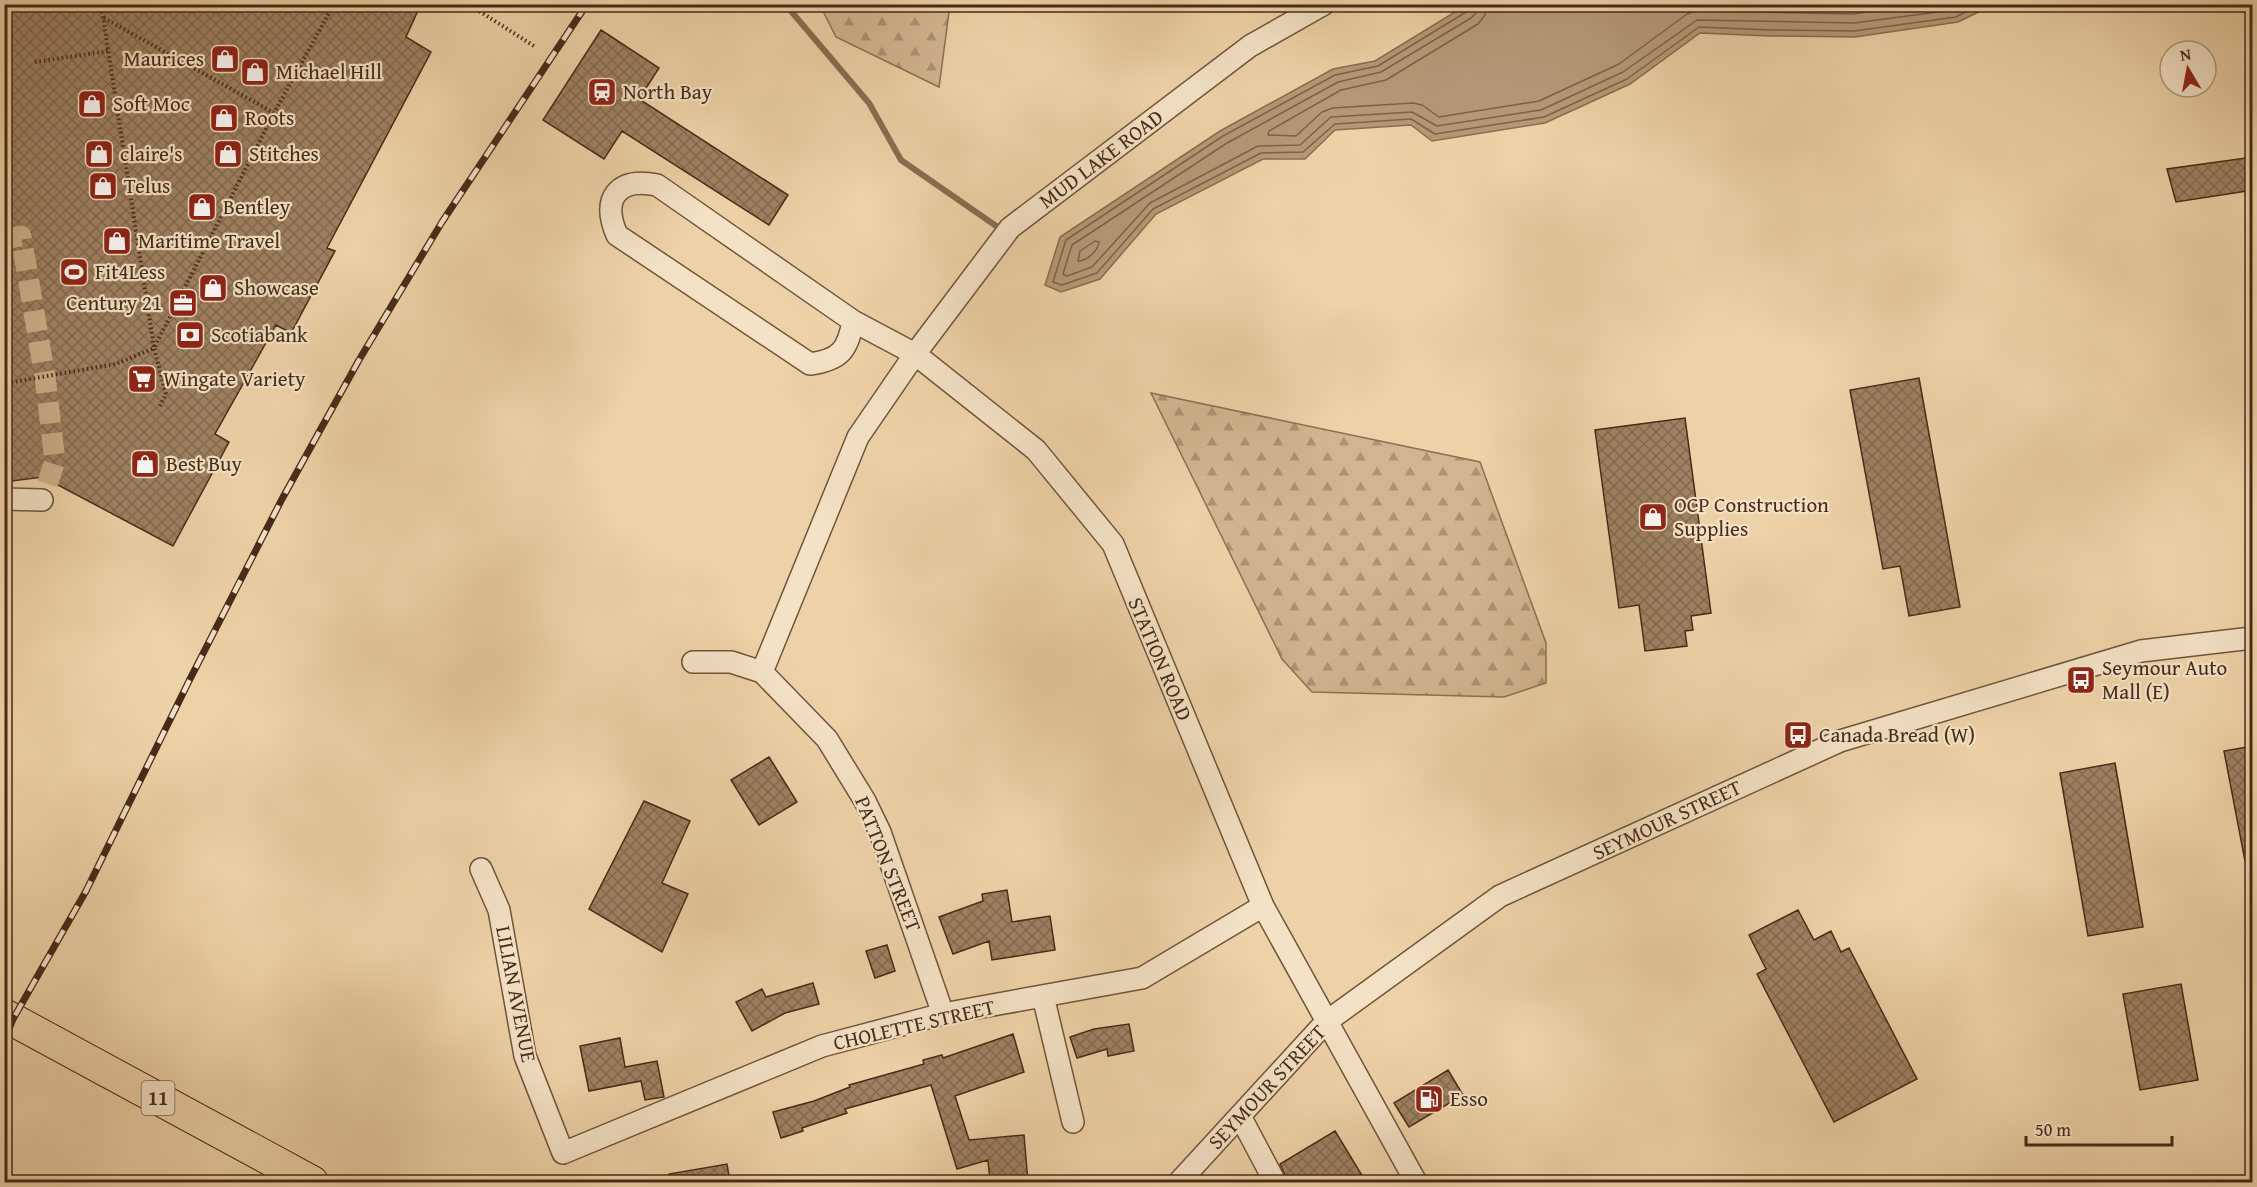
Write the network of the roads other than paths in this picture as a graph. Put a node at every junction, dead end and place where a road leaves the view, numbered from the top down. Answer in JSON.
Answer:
{"nodes":[{"id":1,"x":1324,"y":4,"type":"edge"},
{"id":2,"x":854,"y":321,"type":"junction"},
{"id":3,"x":915,"y":354,"type":"junction"},
{"id":4,"x":4,"y":499,"type":"edge"},
{"id":5,"x":42,"y":500,"type":"dead end"},
{"id":6,"x":2253,"y":638,"type":"edge"},
{"id":7,"x":693,"y":662,"type":"dead end"},
{"id":8,"x":762,"y":672,"type":"junction"},
{"id":9,"x":481,"y":869,"type":"dead end"},
{"id":10,"x":1263,"y":906,"type":"junction"},
{"id":11,"x":1043,"y":996,"type":"junction"},
{"id":12,"x":943,"y":1014,"type":"junction"},
{"id":13,"x":4,"y":1015,"type":"edge"},
{"id":14,"x":1326,"y":1022,"type":"junction"},
{"id":15,"x":1240,"y":1116,"type":"junction"},
{"id":16,"x":1073,"y":1122,"type":"dead end"},
{"id":17,"x":563,"y":1153,"type":"joint"},
{"id":18,"x":312,"y":1182,"type":"edge"},
{"id":19,"x":1179,"y":1182,"type":"edge"},
{"id":20,"x":1275,"y":1182,"type":"edge"},
{"id":21,"x":1416,"y":1182,"type":"edge"}],
"edges":[{"from":1,"to":3,"type":"street","name":"MUD LAKE ROAD"},
{"from":2,"to":2,"type":"street","name":"STATION ROAD"},
{"from":2,"to":3,"type":"street","name":"STATION ROAD"},
{"from":3,"to":8,"type":"street"},
{"from":3,"to":10,"type":"street","name":"STATION ROAD"},
{"from":4,"to":5,"type":"street"},
{"from":6,"to":14,"type":"street","name":"SEYMOUR STREET"},
{"from":7,"to":8,"type":"street","name":"PATTON STREET"},
{"from":8,"to":12,"type":"street","name":"PATTON STREET"},
{"from":9,"to":17,"type":"street","name":"LILIAN AVENUE"},
{"from":10,"to":11,"type":"street","name":"CHOLETTE STREET"},
{"from":10,"to":14,"type":"street","name":"STATION ROAD"},
{"from":11,"to":12,"type":"street","name":"CHOLETTE STREET"},
{"from":11,"to":16,"type":"street"},
{"from":12,"to":17,"type":"street","name":"CHOLETTE STREET"},
{"from":13,"to":18,"type":"highway","number":"11"},
{"from":14,"to":15,"type":"street","name":"SEYMOUR STREET"},
{"from":14,"to":21,"type":"street","name":"STATION ROAD"},
{"from":15,"to":19,"type":"street","name":"SEYMOUR STREET"},
{"from":15,"to":20,"type":"street"}]}
